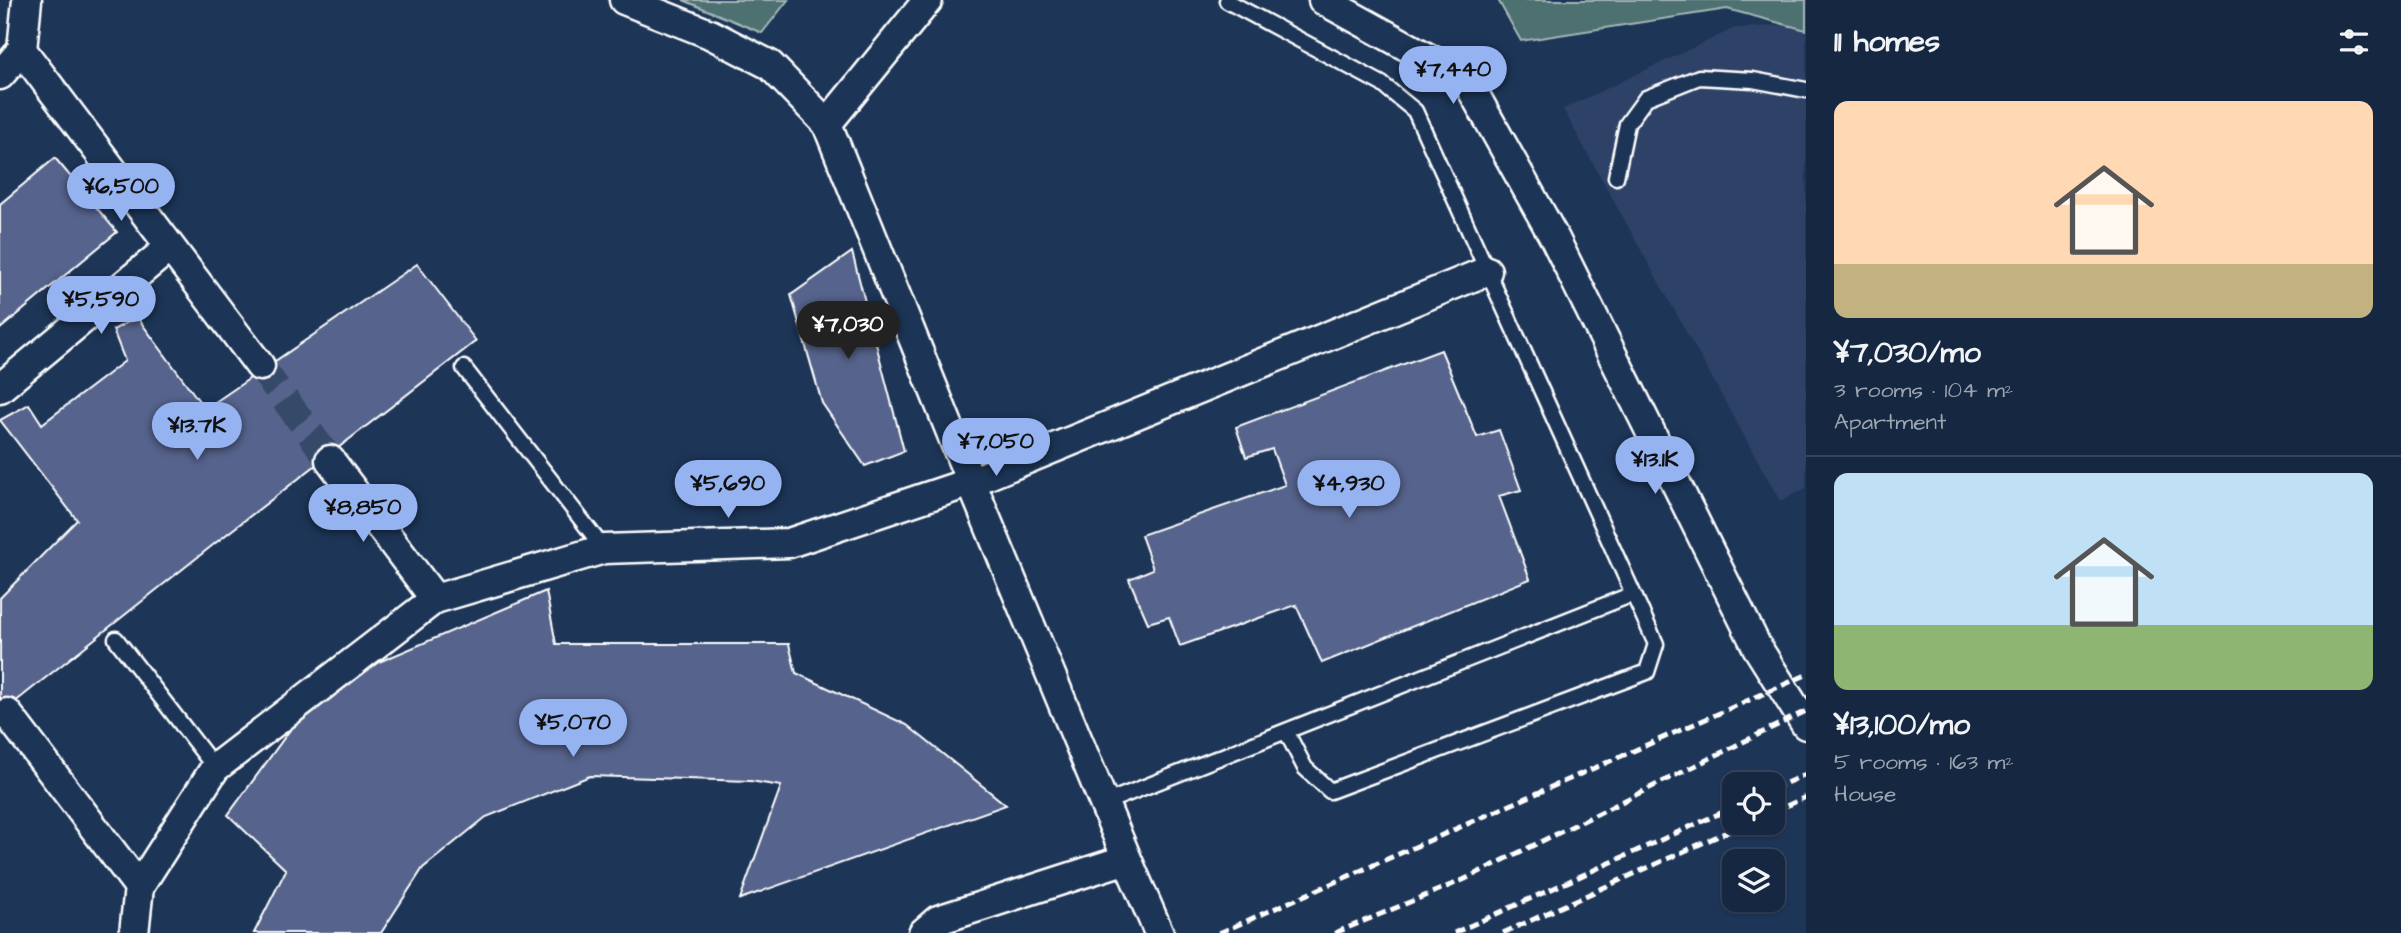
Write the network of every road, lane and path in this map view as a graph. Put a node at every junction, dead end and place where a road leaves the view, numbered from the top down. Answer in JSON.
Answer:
{"nodes":[{"id":1,"x":27,"y":0,"type":"edge"},
{"id":2,"x":624,"y":0,"type":"edge"},
{"id":3,"x":928,"y":0,"type":"edge"},
{"id":4,"x":1323,"y":0,"type":"edge"},
{"id":5,"x":1227,"y":1,"type":"edge"},
{"id":6,"x":22,"y":50,"type":"junction"},
{"id":7,"x":0,"y":75,"type":"edge"},
{"id":8,"x":1806,"y":90,"type":"edge"},
{"id":9,"x":827,"y":124,"type":"junction"},
{"id":10,"x":1616,"y":177,"type":"dead end"},
{"id":11,"x":170,"y":247,"type":"junction"},
{"id":12,"x":1487,"y":271,"type":"junction"},
{"id":13,"x":260,"y":366,"type":"tunnel mouth"},
{"id":14,"x":464,"y":369,"type":"dead end"},
{"id":15,"x":0,"y":387,"type":"edge"},
{"id":16,"x":330,"y":460,"type":"tunnel mouth"},
{"id":17,"x":971,"y":482,"type":"junction"},
{"id":18,"x":604,"y":549,"type":"junction"},
{"id":19,"x":1633,"y":594,"type":"junction"},
{"id":20,"x":435,"y":599,"type":"junction"},
{"id":21,"x":116,"y":639,"type":"dead end"},
{"id":22,"x":7,"y":713,"type":"dead end"},
{"id":23,"x":1806,"y":725,"type":"edge"},
{"id":24,"x":1286,"y":731,"type":"junction"},
{"id":25,"x":215,"y":768,"type":"junction"},
{"id":26,"x":1104,"y":803,"type":"junction"},
{"id":27,"x":1128,"y":859,"type":"junction"},
{"id":28,"x":139,"y":887,"type":"junction"},
{"id":29,"x":134,"y":933,"type":"edge"},
{"id":30,"x":923,"y":933,"type":"edge"},
{"id":31,"x":1159,"y":933,"type":"edge"}],
"edges":[{"from":1,"to":6,"type":"street"},
{"from":2,"to":9,"type":"street"},
{"from":3,"to":9,"type":"street"},
{"from":4,"to":23,"type":"street"},
{"from":5,"to":12,"type":"lane"},
{"from":6,"to":7,"type":"street"},
{"from":6,"to":11,"type":"street"},
{"from":8,"to":10,"type":"lane"},
{"from":9,"to":17,"type":"street"},
{"from":11,"to":13,"type":"street"},
{"from":11,"to":15,"type":"street"},
{"from":12,"to":17,"type":"street"},
{"from":12,"to":19,"type":"lane"},
{"from":14,"to":18,"type":"lane"},
{"from":16,"to":20,"type":"street"},
{"from":17,"to":18,"type":"street"},
{"from":17,"to":26,"type":"street"},
{"from":18,"to":20,"type":"street"},
{"from":19,"to":24,"type":"lane"},
{"from":19,"to":24,"type":"lane"},
{"from":20,"to":25,"type":"street"},
{"from":21,"to":25,"type":"lane"},
{"from":22,"to":28,"type":"street"},
{"from":24,"to":26,"type":"lane"},
{"from":25,"to":28,"type":"street"},
{"from":26,"to":27,"type":"street"},
{"from":27,"to":30,"type":"street"},
{"from":27,"to":31,"type":"street"},
{"from":28,"to":29,"type":"street"}]}
